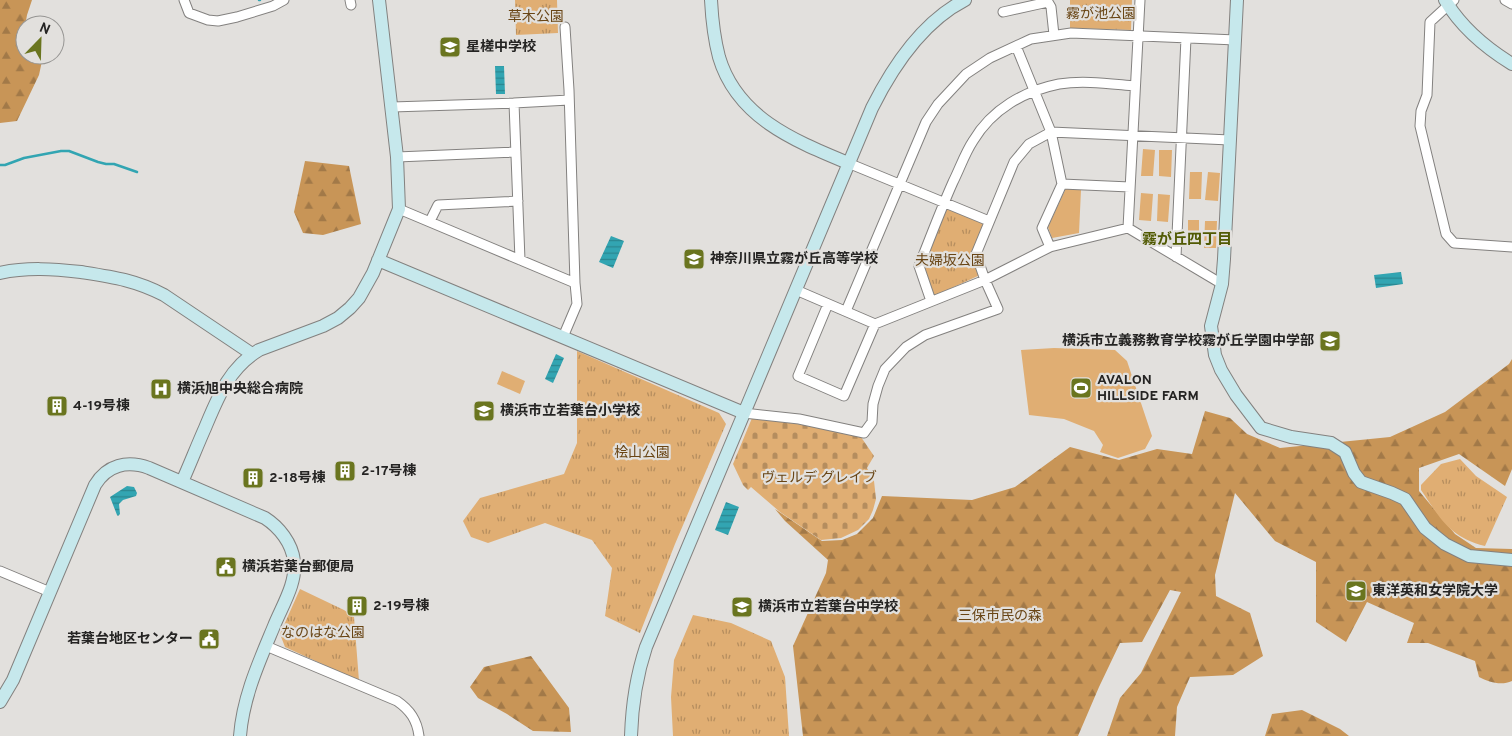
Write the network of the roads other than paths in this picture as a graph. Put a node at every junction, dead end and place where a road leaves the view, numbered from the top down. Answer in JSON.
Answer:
{"nodes":[{"id":1,"x":184,"y":0,"type":"edge"},
{"id":2,"x":284,"y":0,"type":"edge"},
{"id":3,"x":379,"y":0,"type":"edge"},
{"id":4,"x":711,"y":0,"type":"edge"},
{"id":5,"x":965,"y":0,"type":"edge"},
{"id":6,"x":1140,"y":0,"type":"edge"},
{"id":7,"x":1237,"y":0,"type":"edge"},
{"id":8,"x":1505,"y":0,"type":"edge"},
{"id":9,"x":1449,"y":2,"type":"edge"},
{"id":10,"x":1512,"y":4,"type":"edge"},
{"id":11,"x":1003,"y":12,"type":"dead end"},
{"id":12,"x":565,"y":27,"type":"dead end"},
{"id":13,"x":1054,"y":35,"type":"junction"},
{"id":14,"x":1138,"y":35,"type":"junction"},
{"id":15,"x":1186,"y":38,"type":"junction"},
{"id":16,"x":1236,"y":40,"type":"junction"},
{"id":17,"x":1016,"y":46,"type":"junction"},
{"id":18,"x":1512,"y":64,"type":"edge"},
{"id":19,"x":1135,"y":86,"type":"junction"},
{"id":20,"x":1033,"y":90,"type":"junction"},
{"id":21,"x":569,"y":100,"type":"junction"},
{"id":22,"x":514,"y":103,"type":"junction"},
{"id":23,"x":392,"y":107,"type":"junction"},
{"id":24,"x":1051,"y":132,"type":"junction"},
{"id":25,"x":1133,"y":135,"type":"junction"},
{"id":26,"x":1182,"y":138,"type":"junction"},
{"id":27,"x":1230,"y":140,"type":"junction"},
{"id":28,"x":516,"y":152,"type":"junction"},
{"id":29,"x":397,"y":158,"type":"junction"},
{"id":30,"x":848,"y":163,"type":"junction"},
{"id":31,"x":900,"y":183,"type":"junction"},
{"id":32,"x":1062,"y":184,"type":"junction"},
{"id":33,"x":1130,"y":187,"type":"junction"},
{"id":34,"x":518,"y":201,"type":"junction"},
{"id":35,"x":944,"y":202,"type":"junction"},
{"id":36,"x":399,"y":209,"type":"junction"},
{"id":37,"x":430,"y":221,"type":"junction"},
{"id":38,"x":989,"y":221,"type":"junction"},
{"id":39,"x":1128,"y":228,"type":"junction"},
{"id":40,"x":1050,"y":247,"type":"junction"},
{"id":41,"x":1512,"y":247,"type":"edge"},
{"id":42,"x":1176,"y":257,"type":"junction"},
{"id":43,"x":378,"y":260,"type":"junction"},
{"id":44,"x":520,"y":260,"type":"junction"},
{"id":45,"x":0,"y":273,"type":"edge"},
{"id":46,"x":985,"y":280,"type":"junction"},
{"id":47,"x":575,"y":283,"type":"junction"},
{"id":48,"x":1222,"y":284,"type":"junction"},
{"id":49,"x":796,"y":290,"type":"junction"},
{"id":50,"x":931,"y":301,"type":"junction"},
{"id":51,"x":828,"y":304,"type":"junction"},
{"id":52,"x":846,"y":311,"type":"junction"},
{"id":53,"x":875,"y":324,"type":"junction"},
{"id":54,"x":563,"y":337,"type":"junction"},
{"id":55,"x":247,"y":351,"type":"junction"},
{"id":56,"x":744,"y":413,"type":"junction"},
{"id":57,"x":176,"y":480,"type":"junction"},
{"id":58,"x":1512,"y":560,"type":"edge"},
{"id":59,"x":0,"y":571,"type":"edge"},
{"id":60,"x":50,"y":592,"type":"junction"},
{"id":61,"x":266,"y":646,"type":"junction"},
{"id":62,"x":0,"y":702,"type":"edge"},
{"id":63,"x":240,"y":736,"type":"edge"},
{"id":64,"x":419,"y":736,"type":"edge"},
{"id":65,"x":631,"y":736,"type":"edge"}],
"edges":[{"from":1,"to":2,"type":"street"},
{"from":3,"to":23,"type":"street"},
{"from":4,"to":30,"type":"street"},
{"from":5,"to":30,"type":"street"},
{"from":6,"to":14,"type":"street"},
{"from":7,"to":16,"type":"street"},
{"from":8,"to":10,"type":"street"},
{"from":9,"to":18,"type":"street"},
{"from":9,"to":41,"type":"street"},
{"from":11,"to":13,"type":"street"},
{"from":12,"to":21,"type":"street"},
{"from":13,"to":14,"type":"street"},
{"from":13,"to":17,"type":"street"},
{"from":14,"to":15,"type":"street"},
{"from":14,"to":19,"type":"street"},
{"from":15,"to":16,"type":"street"},
{"from":15,"to":26,"type":"street"},
{"from":16,"to":27,"type":"street"},
{"from":17,"to":20,"type":"street"},
{"from":17,"to":31,"type":"street"},
{"from":19,"to":20,"type":"street"},
{"from":19,"to":25,"type":"street"},
{"from":20,"to":24,"type":"street"},
{"from":20,"to":35,"type":"street"},
{"from":21,"to":22,"type":"street"},
{"from":21,"to":47,"type":"street"},
{"from":22,"to":23,"type":"street"},
{"from":22,"to":28,"type":"street"},
{"from":23,"to":29,"type":"street"},
{"from":24,"to":25,"type":"street"},
{"from":24,"to":32,"type":"street"},
{"from":24,"to":38,"type":"street"},
{"from":25,"to":26,"type":"street"},
{"from":25,"to":33,"type":"street"},
{"from":26,"to":27,"type":"street"},
{"from":26,"to":42,"type":"street"},
{"from":27,"to":48,"type":"street"},
{"from":28,"to":29,"type":"street"},
{"from":28,"to":34,"type":"street"},
{"from":29,"to":36,"type":"street"},
{"from":30,"to":31,"type":"street"},
{"from":30,"to":49,"type":"street"},
{"from":31,"to":35,"type":"street"},
{"from":31,"to":52,"type":"street"},
{"from":32,"to":33,"type":"street"},
{"from":32,"to":40,"type":"street"},
{"from":33,"to":39,"type":"street"},
{"from":34,"to":37,"type":"street"},
{"from":34,"to":44,"type":"street"},
{"from":35,"to":38,"type":"street"},
{"from":35,"to":50,"type":"street"},
{"from":36,"to":37,"type":"street"},
{"from":36,"to":43,"type":"street"},
{"from":37,"to":44,"type":"street"},
{"from":38,"to":46,"type":"street"},
{"from":39,"to":40,"type":"street"},
{"from":39,"to":42,"type":"street"},
{"from":40,"to":46,"type":"street"},
{"from":42,"to":48,"type":"street"},
{"from":43,"to":54,"type":"street"},
{"from":43,"to":55,"type":"street"},
{"from":44,"to":47,"type":"street"},
{"from":45,"to":55,"type":"street"},
{"from":46,"to":50,"type":"street"},
{"from":46,"to":56,"type":"street"},
{"from":47,"to":54,"type":"street"},
{"from":48,"to":58,"type":"street"},
{"from":49,"to":51,"type":"street"},
{"from":49,"to":56,"type":"street"},
{"from":50,"to":53,"type":"street"},
{"from":51,"to":52,"type":"street"},
{"from":51,"to":53,"type":"street"},
{"from":52,"to":53,"type":"street"},
{"from":54,"to":56,"type":"street"},
{"from":55,"to":57,"type":"street"},
{"from":56,"to":65,"type":"street"},
{"from":57,"to":60,"type":"street"},
{"from":57,"to":61,"type":"street"},
{"from":59,"to":60,"type":"street"},
{"from":60,"to":62,"type":"street"},
{"from":61,"to":63,"type":"street"},
{"from":61,"to":64,"type":"street"}]}
